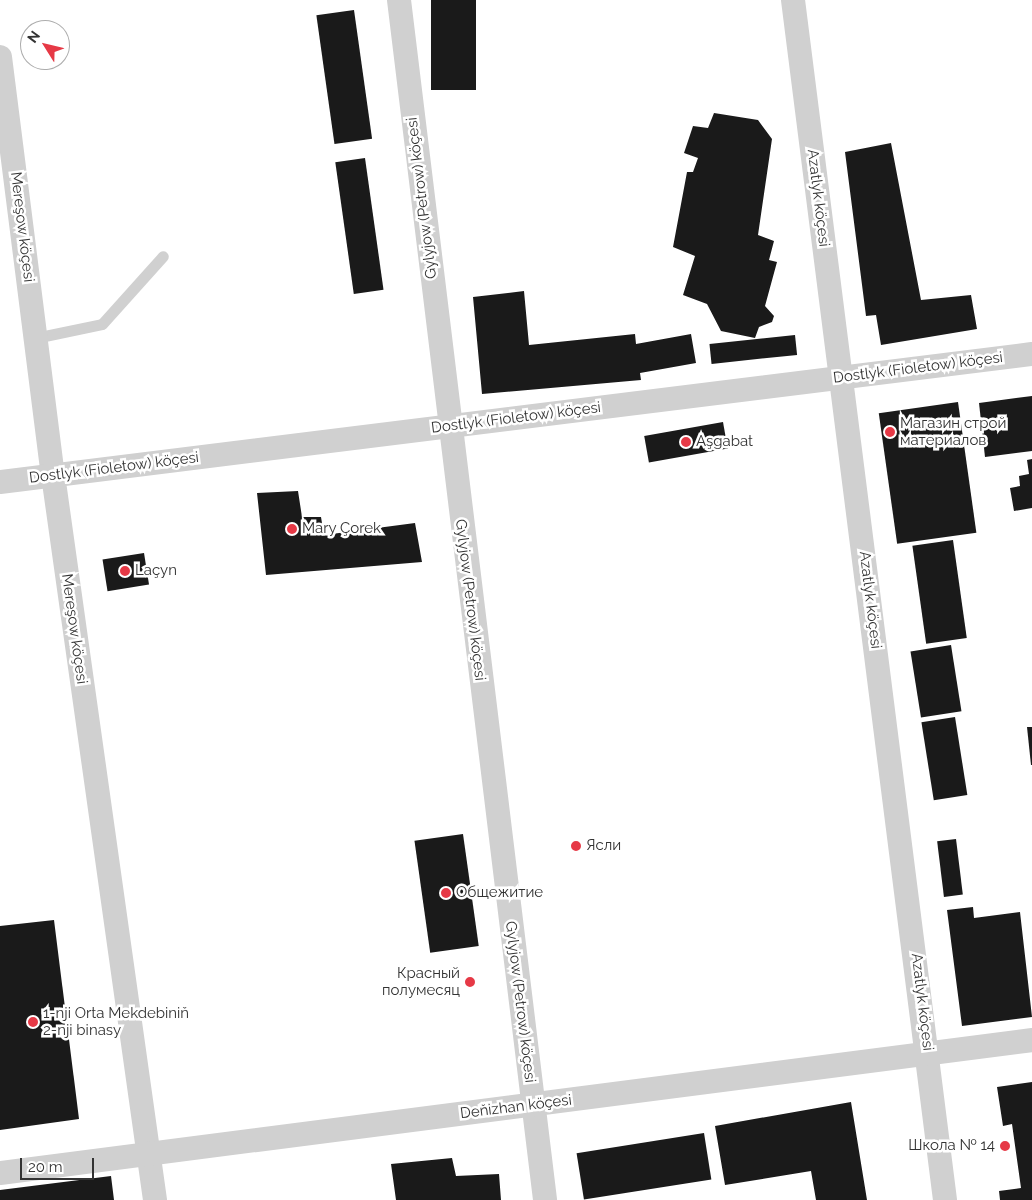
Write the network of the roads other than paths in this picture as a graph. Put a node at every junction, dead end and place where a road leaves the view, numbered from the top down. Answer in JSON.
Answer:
{"nodes":[{"id":1,"x":399,"y":0,"type":"edge"},
{"id":2,"x":793,"y":0,"type":"edge"},
{"id":3,"x":0,"y":57,"type":"edge"},
{"id":4,"x":163,"y":256,"type":"dead end"},
{"id":5,"x":36,"y":338,"type":"junction"},
{"id":6,"x":1032,"y":354,"type":"edge"},
{"id":7,"x":842,"y":378,"type":"junction"},
{"id":8,"x":448,"y":427,"type":"junction"},
{"id":9,"x":53,"y":475,"type":"junction"},
{"id":10,"x":0,"y":482,"type":"edge"},
{"id":11,"x":1032,"y":1040,"type":"edge"},
{"id":12,"x":929,"y":1054,"type":"junction"},
{"id":13,"x":533,"y":1105,"type":"junction"},
{"id":14,"x":148,"y":1154,"type":"junction"},
{"id":15,"x":0,"y":1173,"type":"edge"},
{"id":16,"x":154,"y":1200,"type":"edge"},
{"id":17,"x":544,"y":1200,"type":"edge"},
{"id":18,"x":945,"y":1200,"type":"edge"}],
"edges":[{"from":1,"to":8,"type":"street","name":"Gylyjow (Petrow) köçesi"},
{"from":2,"to":7,"type":"street","name":"Azatlyk köçesi"},
{"from":3,"to":5,"type":"street","name":"Mereşow köçesi"},
{"from":4,"to":5,"type":"lane"},
{"from":5,"to":9,"type":"street","name":"Mereşow köçesi"},
{"from":6,"to":7,"type":"street","name":"Dostlyk (Fioletow) köçesi"},
{"from":7,"to":8,"type":"street","name":"Dostlyk (Fioletow) köçesi"},
{"from":7,"to":12,"type":"street","name":"Azatlyk köçesi"},
{"from":8,"to":9,"type":"street","name":"Dostlyk (Fioletow) köçesi"},
{"from":8,"to":13,"type":"street","name":"Gylyjow (Petrow) köçesi"},
{"from":9,"to":10,"type":"street","name":"Dostlyk (Fioletow) köçesi"},
{"from":9,"to":14,"type":"street","name":"Mereşow köçesi"},
{"from":11,"to":12,"type":"street","name":"Deňizhan köçesi"},
{"from":12,"to":13,"type":"street","name":"Deňizhan köçesi"},
{"from":12,"to":18,"type":"street","name":"Azatlyk köçesi"},
{"from":13,"to":14,"type":"street","name":"Deňizhan köçesi"},
{"from":13,"to":17,"type":"street","name":"Gylyjow (Petrow) köçesi"},
{"from":14,"to":15,"type":"street","name":"Deňizhan köçesi"},
{"from":14,"to":16,"type":"street","name":"Mereşow köçesi"}]}
